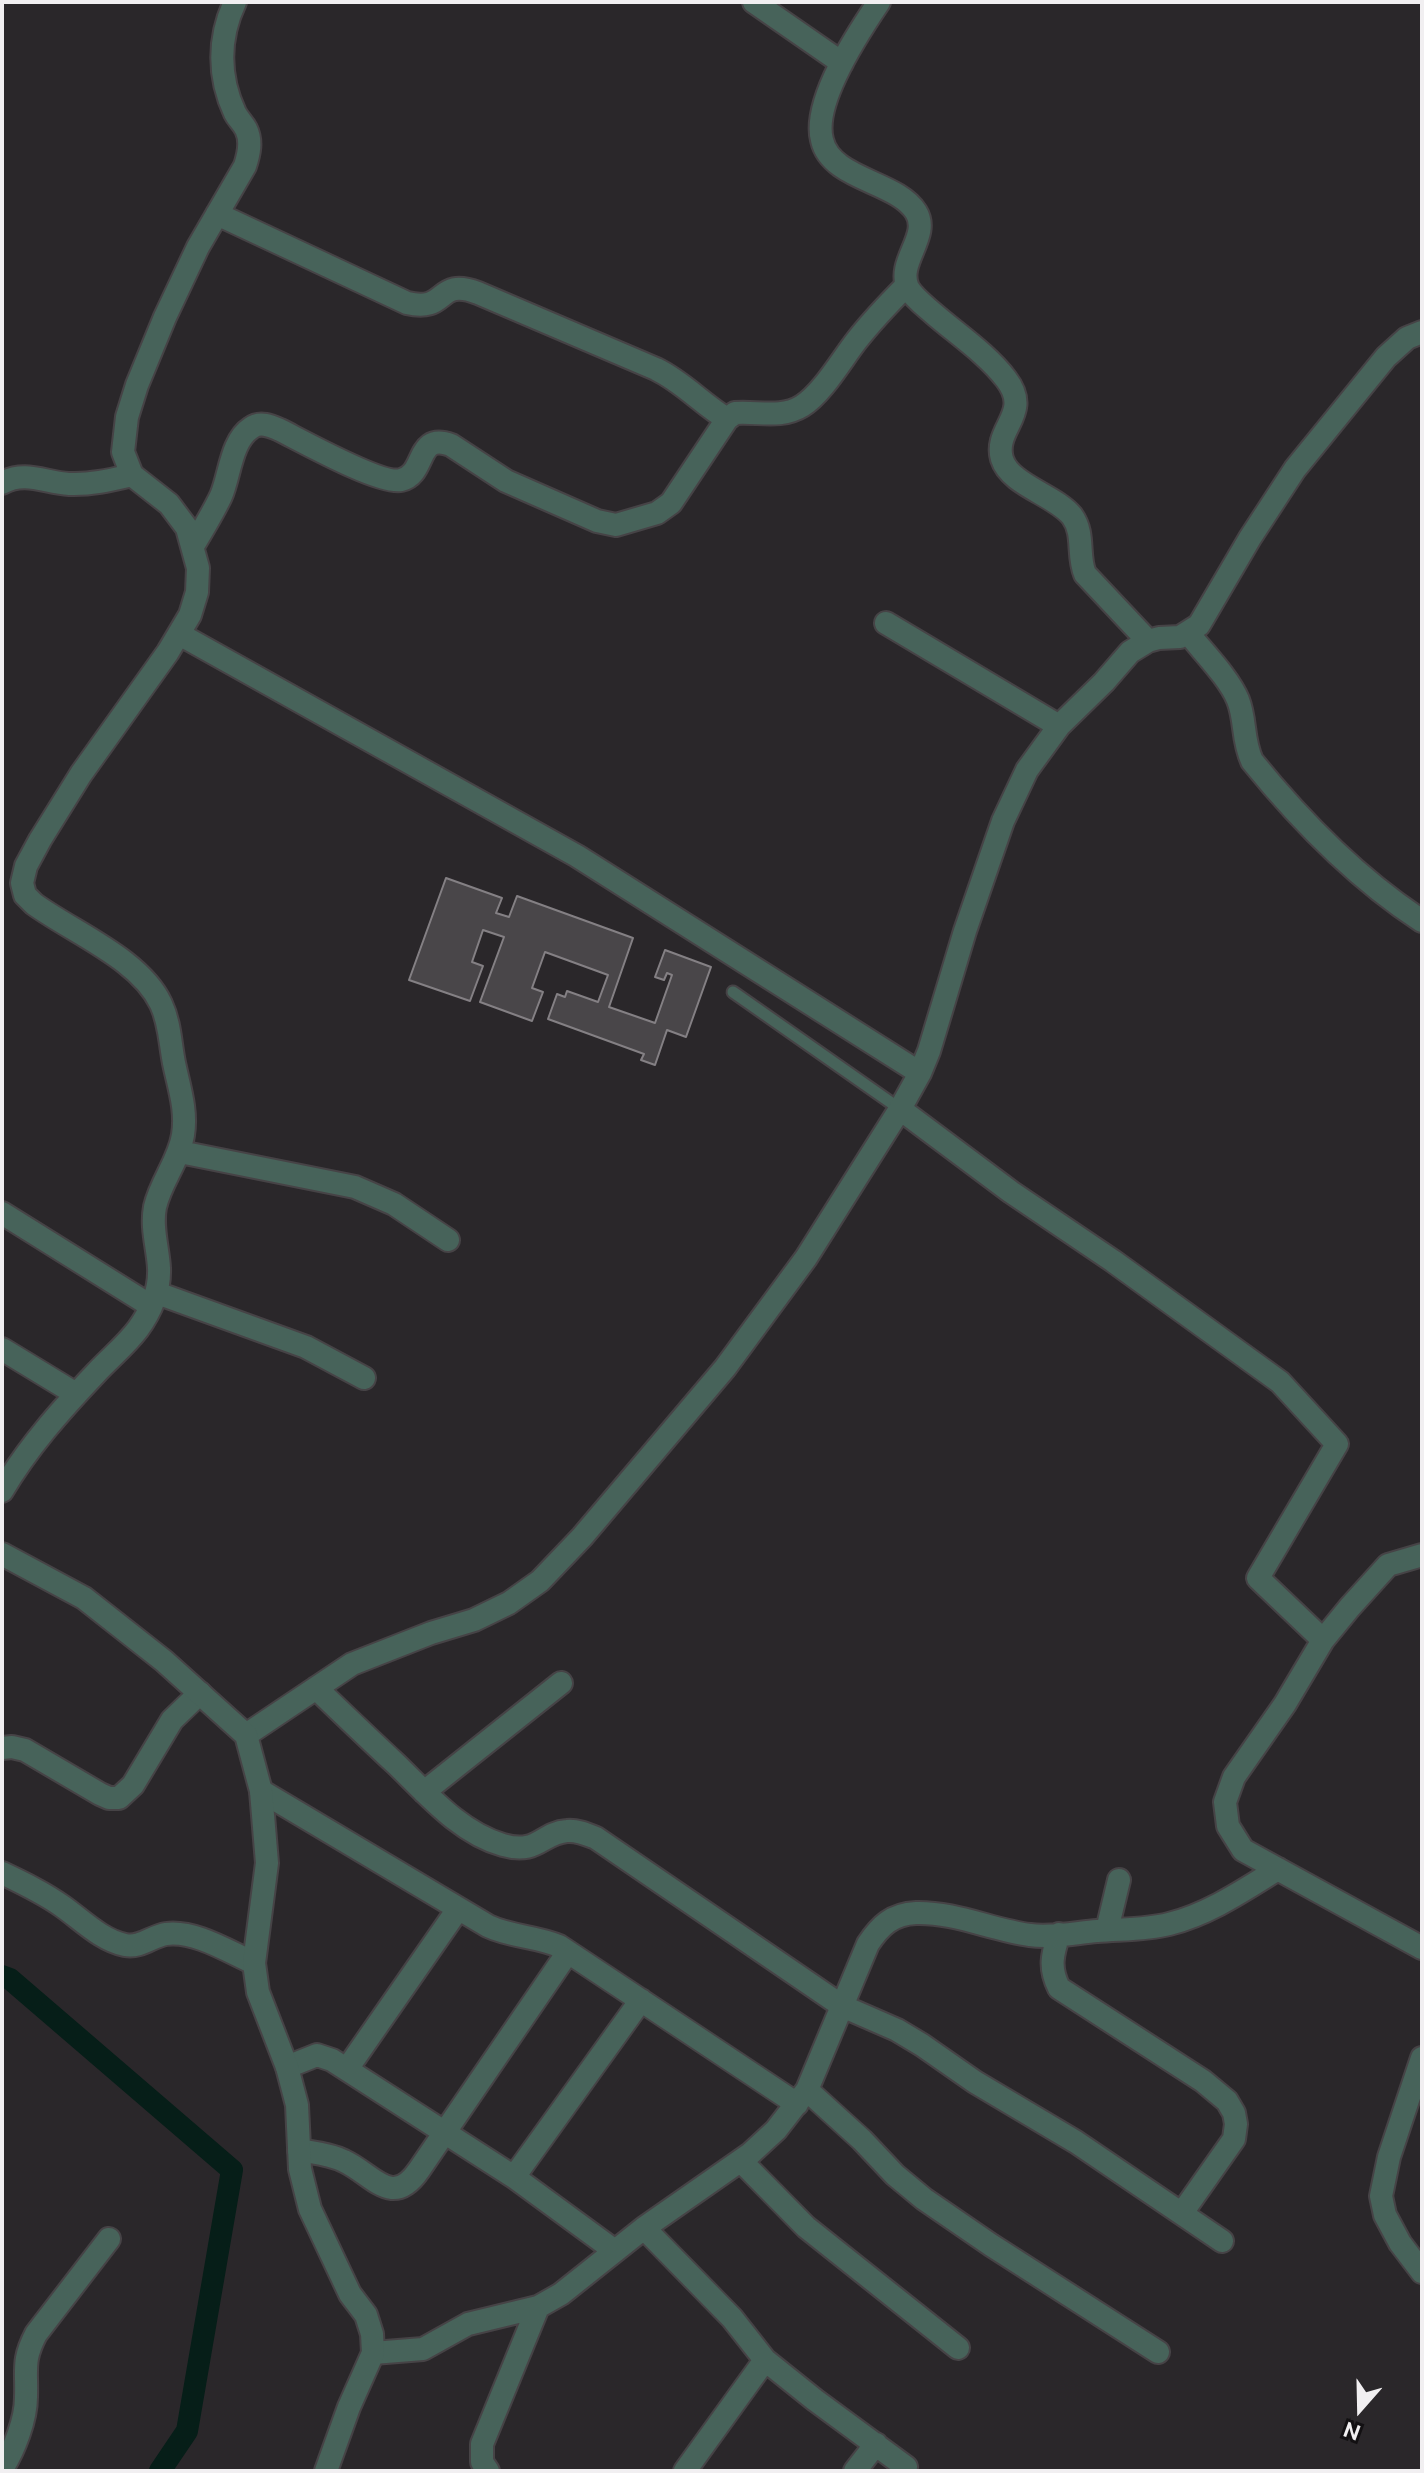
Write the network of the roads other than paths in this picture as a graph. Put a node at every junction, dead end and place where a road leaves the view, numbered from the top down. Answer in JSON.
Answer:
{"nodes":[{"id":1,"x":235,"y":2,"type":"edge"},
{"id":2,"x":754,"y":2,"type":"edge"},
{"id":3,"x":879,"y":2,"type":"edge"},
{"id":4,"x":842,"y":63,"type":"junction"},
{"id":5,"x":217,"y":214,"type":"junction"},
{"id":6,"x":907,"y":285,"type":"junction"},
{"id":7,"x":1422,"y":332,"type":"edge"},
{"id":8,"x":727,"y":419,"type":"junction"},
{"id":9,"x":132,"y":475,"type":"junction"},
{"id":10,"x":2,"y":483,"type":"edge"},
{"id":11,"x":193,"y":546,"type":"junction"},
{"id":12,"x":886,"y":623,"type":"dead end"},
{"id":13,"x":179,"y":634,"type":"junction"},
{"id":14,"x":1189,"y":634,"type":"junction"},
{"id":15,"x":1148,"y":641,"type":"junction"},
{"id":16,"x":1059,"y":726,"type":"junction"},
{"id":17,"x":2,"y":889,"type":"edge"},
{"id":18,"x":25,"y":895,"type":"junction"},
{"id":19,"x":1422,"y":921,"type":"edge"},
{"id":20,"x":733,"y":992,"type":"dead end"},
{"id":21,"x":920,"y":1073,"type":"junction"},
{"id":22,"x":900,"y":1109,"type":"junction"},
{"id":23,"x":180,"y":1152,"type":"junction"},
{"id":24,"x":2,"y":1213,"type":"edge"},
{"id":25,"x":448,"y":1240,"type":"dead end"},
{"id":26,"x":154,"y":1299,"type":"junction"},
{"id":27,"x":2,"y":1349,"type":"edge"},
{"id":28,"x":364,"y":1378,"type":"dead end"},
{"id":29,"x":76,"y":1394,"type":"junction"},
{"id":30,"x":2,"y":1491,"type":"edge"},
{"id":31,"x":2,"y":1554,"type":"edge"},
{"id":32,"x":1422,"y":1555,"type":"edge"},
{"id":33,"x":1323,"y":1640,"type":"junction"},
{"id":34,"x":561,"y":1683,"type":"dead end"},
{"id":35,"x":316,"y":1688,"type":"junction"},
{"id":36,"x":200,"y":1693,"type":"junction"},
{"id":37,"x":246,"y":1735,"type":"junction"},
{"id":38,"x":2,"y":1748,"type":"edge"},
{"id":39,"x":261,"y":1791,"type":"junction"},
{"id":40,"x":424,"y":1792,"type":"junction"},
{"id":41,"x":1278,"y":1869,"type":"junction"},
{"id":42,"x":2,"y":1873,"type":"edge"},
{"id":43,"x":1119,"y":1880,"type":"dead end"},
{"id":44,"x":458,"y":1909,"type":"junction"},
{"id":45,"x":1107,"y":1930,"type":"junction"},
{"id":46,"x":1059,"y":1934,"type":"junction"},
{"id":47,"x":1422,"y":1948,"type":"edge"},
{"id":48,"x":568,"y":1952,"type":"junction"},
{"id":49,"x":254,"y":1963,"type":"junction"},
{"id":50,"x":641,"y":2000,"type":"junction"},
{"id":51,"x":842,"y":2006,"type":"junction"},
{"id":52,"x":1422,"y":2058,"type":"edge"},
{"id":53,"x":287,"y":2067,"type":"junction"},
{"id":54,"x":347,"y":2069,"type":"junction"},
{"id":55,"x":802,"y":2097,"type":"junction"},
{"id":56,"x":446,"y":2132,"type":"junction"},
{"id":57,"x":299,"y":2150,"type":"junction"},
{"id":58,"x":741,"y":2161,"type":"junction"},
{"id":59,"x":514,"y":2177,"type":"junction"},
{"id":60,"x":1182,"y":2213,"type":"junction"},
{"id":61,"x":644,"y":2228,"type":"junction"},
{"id":62,"x":109,"y":2239,"type":"dead end"},
{"id":63,"x":1222,"y":2241,"type":"dead end"},
{"id":64,"x":615,"y":2251,"type":"junction"},
{"id":65,"x":1422,"y":2272,"type":"edge"},
{"id":66,"x":538,"y":2307,"type":"junction"},
{"id":67,"x":958,"y":2348,"type":"dead end"},
{"id":68,"x":1158,"y":2352,"type":"dead end"},
{"id":69,"x":373,"y":2353,"type":"junction"},
{"id":70,"x":765,"y":2360,"type":"junction"},
{"id":71,"x":876,"y":2444,"type":"junction"},
{"id":72,"x":906,"y":2467,"type":"dead end"},
{"id":73,"x":2,"y":2469,"type":"edge"},
{"id":74,"x":326,"y":2471,"type":"edge"},
{"id":75,"x":488,"y":2471,"type":"edge"},
{"id":76,"x":685,"y":2471,"type":"edge"},
{"id":77,"x":855,"y":2471,"type":"edge"}],
"edges":[{"from":1,"to":5,"type":"street"},
{"from":2,"to":4,"type":"street"},
{"from":3,"to":4,"type":"street"},
{"from":4,"to":6,"type":"street"},
{"from":5,"to":8,"type":"street"},
{"from":5,"to":9,"type":"street"},
{"from":6,"to":8,"type":"street"},
{"from":6,"to":15,"type":"street"},
{"from":7,"to":14,"type":"street"},
{"from":8,"to":11,"type":"street"},
{"from":9,"to":10,"type":"street"},
{"from":9,"to":11,"type":"street"},
{"from":11,"to":13,"type":"street"},
{"from":12,"to":16,"type":"street"},
{"from":13,"to":18,"type":"street"},
{"from":13,"to":21,"type":"street"},
{"from":14,"to":15,"type":"street"},
{"from":14,"to":19,"type":"street"},
{"from":15,"to":16,"type":"street"},
{"from":16,"to":21,"type":"street"},
{"from":17,"to":18,"type":"street"},
{"from":18,"to":23,"type":"street"},
{"from":20,"to":22,"type":"lane"},
{"from":21,"to":22,"type":"street"},
{"from":22,"to":33,"type":"street"},
{"from":22,"to":35,"type":"street"},
{"from":23,"to":25,"type":"street"},
{"from":23,"to":26,"type":"street"},
{"from":24,"to":26,"type":"street"},
{"from":26,"to":28,"type":"street"},
{"from":26,"to":29,"type":"street"},
{"from":27,"to":29,"type":"street"},
{"from":29,"to":30,"type":"street"},
{"from":31,"to":36,"type":"street"},
{"from":32,"to":33,"type":"street"},
{"from":33,"to":41,"type":"street"},
{"from":34,"to":40,"type":"street"},
{"from":35,"to":37,"type":"street"},
{"from":35,"to":40,"type":"street"},
{"from":36,"to":37,"type":"street"},
{"from":36,"to":38,"type":"street"},
{"from":37,"to":39,"type":"street"},
{"from":39,"to":44,"type":"street"},
{"from":39,"to":49,"type":"street"},
{"from":40,"to":51,"type":"street"},
{"from":41,"to":45,"type":"street"},
{"from":41,"to":47,"type":"street"},
{"from":42,"to":49,"type":"street"},
{"from":43,"to":45,"type":"street"},
{"from":44,"to":48,"type":"street"},
{"from":44,"to":54,"type":"street"},
{"from":45,"to":46,"type":"street"},
{"from":46,"to":51,"type":"street"},
{"from":46,"to":60,"type":"street"},
{"from":48,"to":50,"type":"street"},
{"from":48,"to":56,"type":"street"},
{"from":49,"to":53,"type":"street"},
{"from":50,"to":55,"type":"street"},
{"from":50,"to":59,"type":"street"},
{"from":51,"to":55,"type":"street"},
{"from":51,"to":60,"type":"street"},
{"from":52,"to":65,"type":"street"},
{"from":53,"to":54,"type":"street"},
{"from":53,"to":57,"type":"street"},
{"from":54,"to":56,"type":"street"},
{"from":55,"to":58,"type":"street"},
{"from":55,"to":68,"type":"street"},
{"from":56,"to":57,"type":"street"},
{"from":56,"to":59,"type":"street"},
{"from":57,"to":69,"type":"street"},
{"from":58,"to":61,"type":"street"},
{"from":58,"to":67,"type":"street"},
{"from":59,"to":64,"type":"street"},
{"from":60,"to":63,"type":"street"},
{"from":61,"to":64,"type":"street"},
{"from":61,"to":70,"type":"street"},
{"from":62,"to":73,"type":"street"},
{"from":64,"to":66,"type":"street"},
{"from":66,"to":69,"type":"street"},
{"from":66,"to":75,"type":"street"},
{"from":69,"to":74,"type":"street"},
{"from":70,"to":71,"type":"street"},
{"from":70,"to":76,"type":"street"},
{"from":71,"to":72,"type":"street"},
{"from":71,"to":77,"type":"street"}]}
